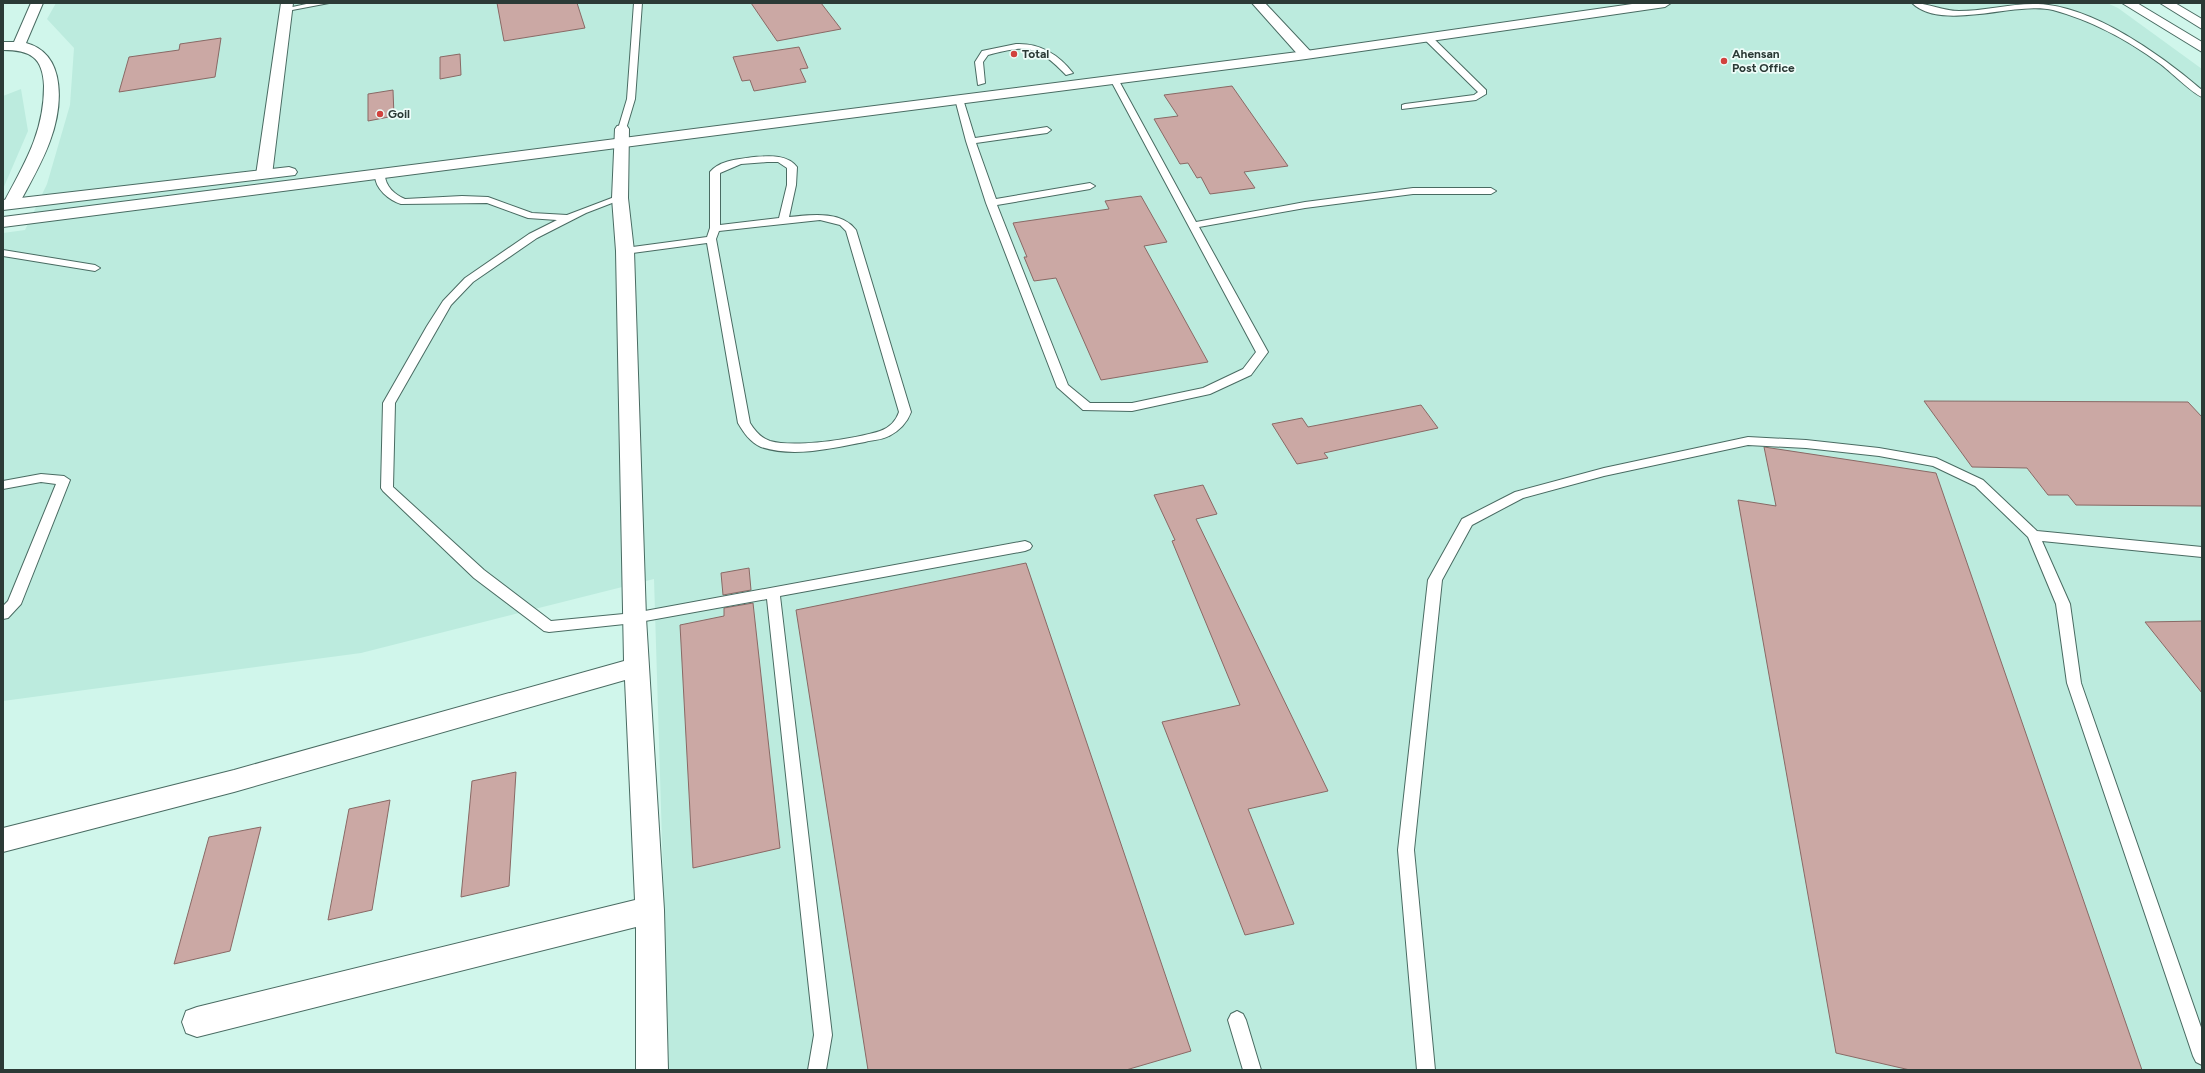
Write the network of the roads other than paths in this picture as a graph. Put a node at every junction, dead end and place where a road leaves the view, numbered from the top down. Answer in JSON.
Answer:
{"nodes":[{"id":1,"x":37,"y":3,"type":"edge"},
{"id":2,"x":326,"y":3,"type":"edge"},
{"id":3,"x":638,"y":3,"type":"edge"},
{"id":4,"x":1258,"y":3,"type":"edge"},
{"id":5,"x":1589,"y":3,"type":"edge"},
{"id":6,"x":1665,"y":3,"type":"edge"},
{"id":7,"x":1916,"y":3,"type":"edge"},
{"id":8,"x":2128,"y":3,"type":"edge"},
{"id":9,"x":2166,"y":3,"type":"edge"},
{"id":10,"x":286,"y":6,"type":"edge"},
{"id":11,"x":2202,"y":25,"type":"edge"},
{"id":12,"x":1427,"y":37,"type":"junction"},
{"id":13,"x":19,"y":44,"type":"junction"},
{"id":14,"x":3,"y":46,"type":"edge"},
{"id":15,"x":2202,"y":48,"type":"edge"},
{"id":16,"x":1302,"y":50,"type":"junction"},
{"id":17,"x":1069,"y":73,"type":"junction"},
{"id":18,"x":1114,"y":80,"type":"junction"},
{"id":19,"x":981,"y":83,"type":"junction"},
{"id":20,"x":2202,"y":94,"type":"edge"},
{"id":21,"x":959,"y":99,"type":"junction"},
{"id":22,"x":1404,"y":107,"type":"dead end"},
{"id":23,"x":1047,"y":130,"type":"dead end"},
{"id":24,"x":622,"y":136,"type":"junction"},
{"id":25,"x":970,"y":141,"type":"junction"},
{"id":26,"x":264,"y":175,"type":"junction"},
{"id":27,"x":380,"y":175,"type":"junction"},
{"id":28,"x":1090,"y":186,"type":"dead end"},
{"id":29,"x":1491,"y":191,"type":"dead end"},
{"id":30,"x":620,"y":198,"type":"junction"},
{"id":31,"x":991,"y":203,"type":"junction"},
{"id":32,"x":7,"y":204,"type":"edge"},
{"id":33,"x":567,"y":218,"type":"junction"},
{"id":34,"x":783,"y":220,"type":"junction"},
{"id":35,"x":3,"y":222,"type":"edge"},
{"id":36,"x":1194,"y":225,"type":"junction"},
{"id":37,"x":715,"y":228,"type":"junction"},
{"id":38,"x":711,"y":239,"type":"junction"},
{"id":39,"x":625,"y":252,"type":"junction"},
{"id":40,"x":3,"y":253,"type":"edge"},
{"id":41,"x":95,"y":268,"type":"dead end"},
{"id":42,"x":3,"y":485,"type":"edge"},
{"id":43,"x":2033,"y":535,"type":"junction"},
{"id":44,"x":1024,"y":546,"type":"dead end"},
{"id":45,"x":2202,"y":552,"type":"edge"},
{"id":46,"x":773,"y":592,"type":"junction"},
{"id":47,"x":3,"y":614,"type":"edge"},
{"id":48,"x":634,"y":618,"type":"junction"},
{"id":49,"x":638,"y":667,"type":"junction"},
{"id":50,"x":3,"y":840,"type":"edge"},
{"id":51,"x":650,"y":910,"type":"junction"},
{"id":52,"x":1237,"y":1020,"type":"dead end"},
{"id":53,"x":197,"y":1022,"type":"dead end"},
{"id":54,"x":2202,"y":1056,"type":"edge"},
{"id":55,"x":652,"y":1070,"type":"edge"},
{"id":56,"x":817,"y":1070,"type":"edge"},
{"id":57,"x":1252,"y":1070,"type":"edge"},
{"id":58,"x":1426,"y":1070,"type":"edge"}],
"edges":[{"from":1,"to":13,"type":"main road"},
{"from":2,"to":10,"type":"lane"},
{"from":3,"to":24,"type":"lane"},
{"from":4,"to":16,"type":"main road"},
{"from":5,"to":16,"type":"main road"},
{"from":6,"to":12,"type":"main road"},
{"from":7,"to":20,"type":"lane"},
{"from":8,"to":15,"type":"main road"},
{"from":9,"to":11,"type":"main road"},
{"from":10,"to":26,"type":"main road"},
{"from":12,"to":16,"type":"main road"},
{"from":12,"to":22,"type":"lane"},
{"from":13,"to":14,"type":"main road"},
{"from":13,"to":32,"type":"main road"},
{"from":16,"to":17,"type":"main road"},
{"from":16,"to":18,"type":"main road"},
{"from":17,"to":19,"type":"main road"},
{"from":17,"to":19,"type":"lane"},
{"from":18,"to":21,"type":"main road"},
{"from":18,"to":36,"type":"lane"},
{"from":19,"to":24,"type":"main road"},
{"from":21,"to":24,"type":"main road"},
{"from":21,"to":25,"type":"lane"},
{"from":23,"to":25,"type":"lane"},
{"from":24,"to":26,"type":"main road"},
{"from":24,"to":27,"type":"main road"},
{"from":24,"to":30,"type":"main road"},
{"from":25,"to":31,"type":"lane"},
{"from":26,"to":32,"type":"main road"},
{"from":27,"to":33,"type":"lane"},
{"from":27,"to":35,"type":"main road"},
{"from":28,"to":31,"type":"lane"},
{"from":29,"to":36,"type":"lane"},
{"from":30,"to":33,"type":"lane"},
{"from":30,"to":39,"type":"main road"},
{"from":31,"to":36,"type":"lane"},
{"from":33,"to":48,"type":"lane"},
{"from":34,"to":37,"type":"lane"},
{"from":34,"to":37,"type":"lane"},
{"from":34,"to":38,"type":"lane"},
{"from":37,"to":38,"type":"lane"},
{"from":38,"to":39,"type":"lane"},
{"from":39,"to":48,"type":"main road"},
{"from":40,"to":41,"type":"lane"},
{"from":42,"to":47,"type":"lane"},
{"from":43,"to":45,"type":"lane"},
{"from":43,"to":54,"type":"lane"},
{"from":43,"to":58,"type":"lane"},
{"from":44,"to":46,"type":"lane"},
{"from":46,"to":48,"type":"lane"},
{"from":46,"to":56,"type":"lane"},
{"from":48,"to":49,"type":"main road"},
{"from":49,"to":50,"type":"main road"},
{"from":49,"to":51,"type":"main road"},
{"from":51,"to":53,"type":"main road"},
{"from":51,"to":55,"type":"main road"},
{"from":52,"to":57,"type":"lane"}]}
